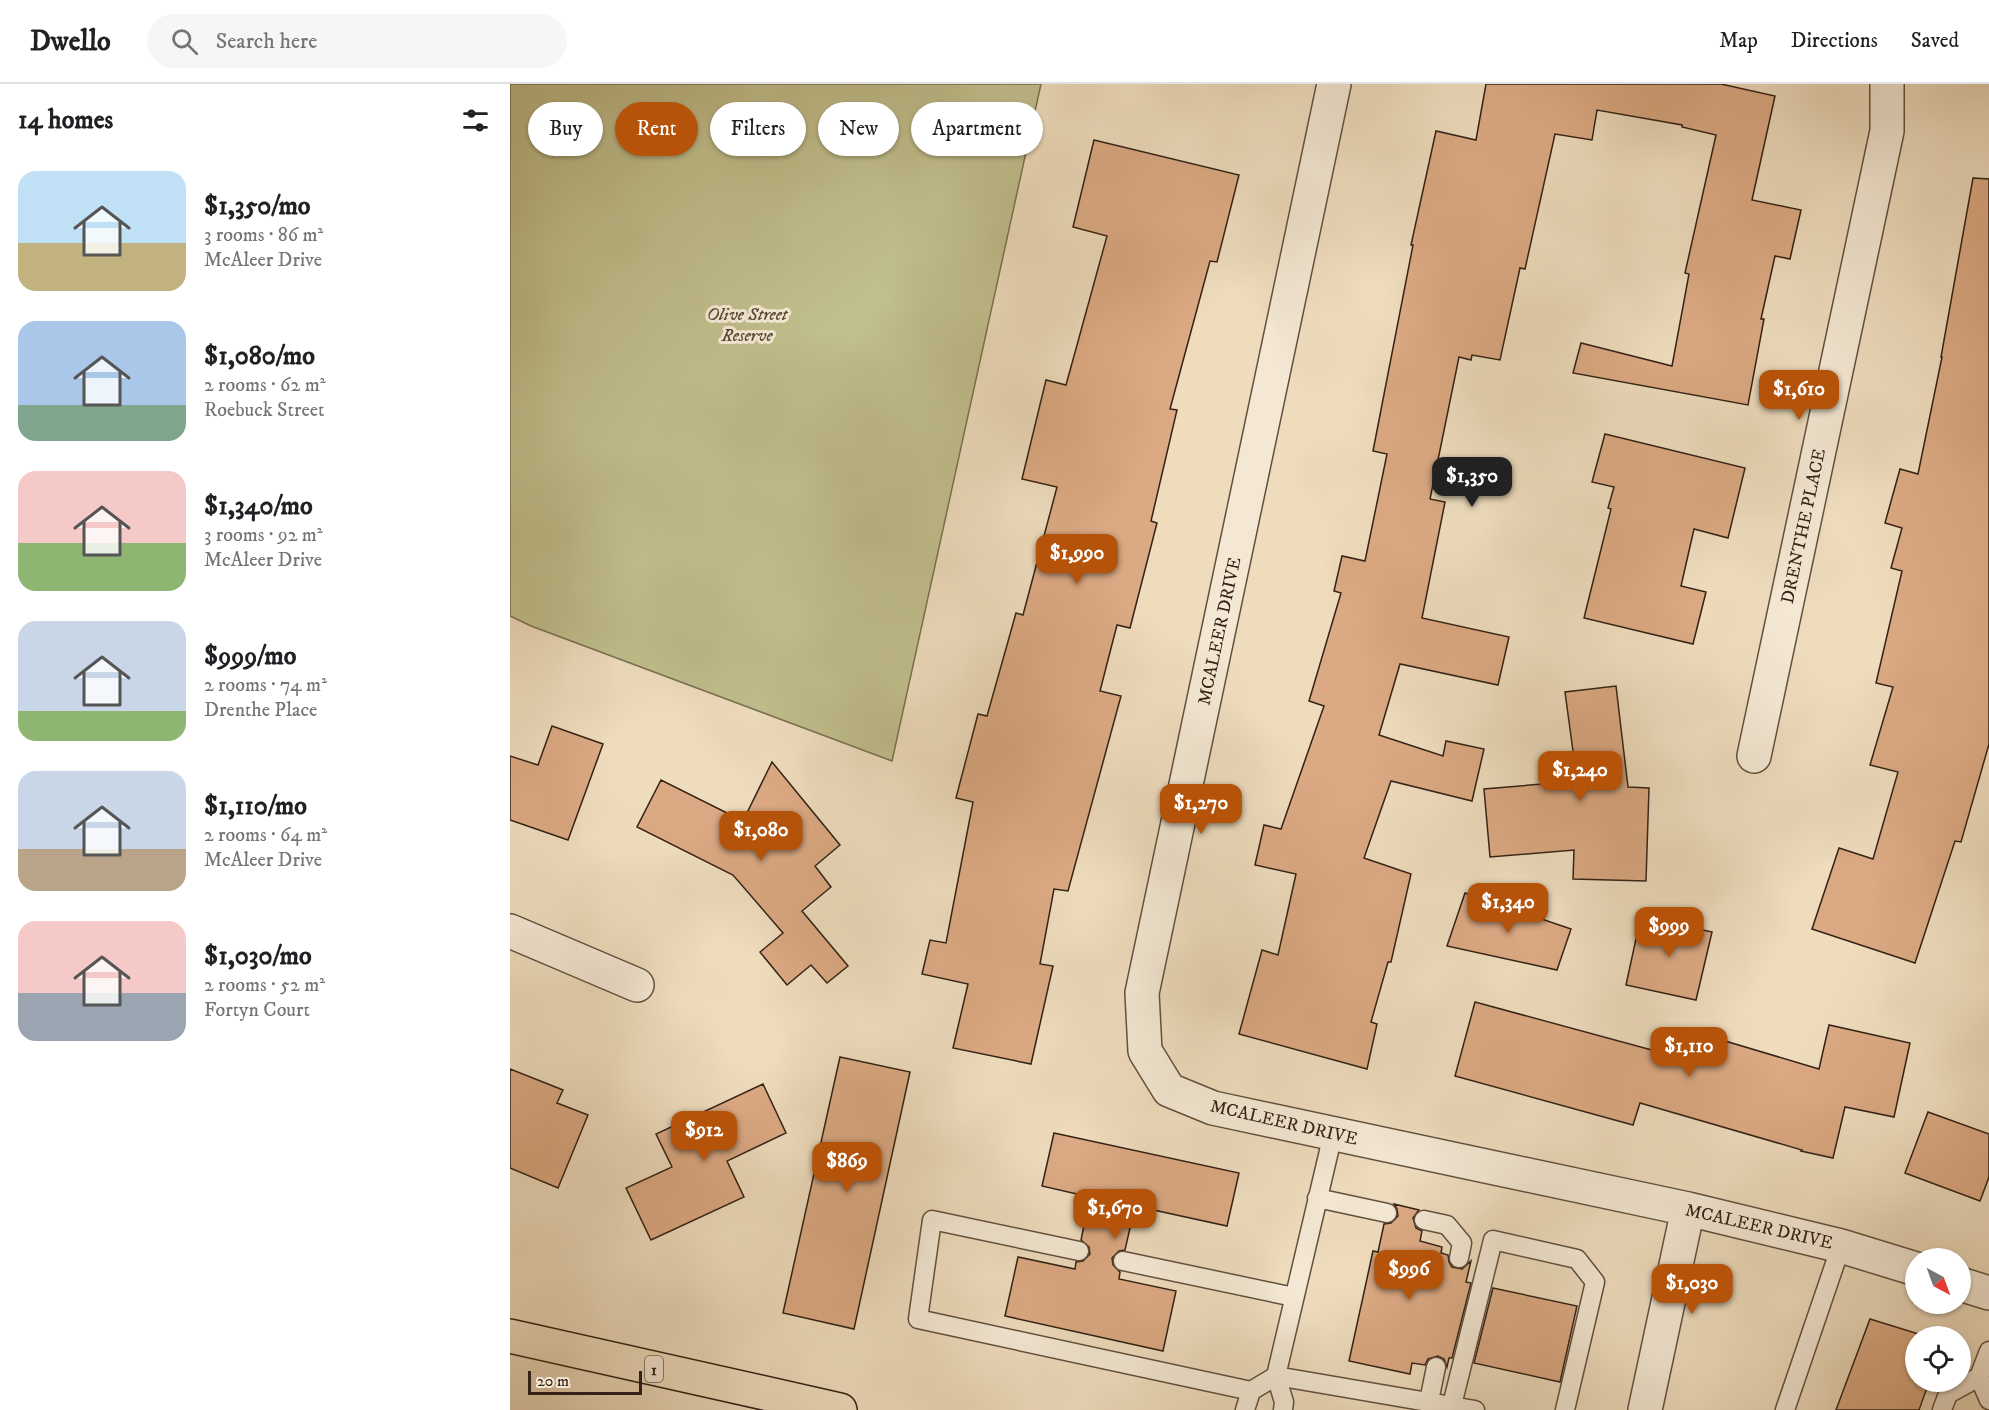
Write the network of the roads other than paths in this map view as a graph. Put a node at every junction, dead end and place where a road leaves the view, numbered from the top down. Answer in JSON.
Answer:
{"nodes":[{"id":1,"x":1334,"y":84,"type":"edge"},
{"id":2,"x":1887,"y":84,"type":"edge"},
{"id":3,"x":1754,"y":756,"type":"dead end"},
{"id":4,"x":510,"y":930,"type":"edge"},
{"id":5,"x":637,"y":985,"type":"dead end"},
{"id":6,"x":1333,"y":1134,"type":"junction"},
{"id":7,"x":1317,"y":1198,"type":"junction"},
{"id":8,"x":1688,"y":1209,"type":"junction"},
{"id":9,"x":1387,"y":1213,"type":"dead end"},
{"id":10,"x":1424,"y":1220,"type":"dead end"},
{"id":11,"x":1841,"y":1246,"type":"junction"},
{"id":12,"x":1078,"y":1251,"type":"dead end"},
{"id":13,"x":1460,"y":1258,"type":"dead end"},
{"id":14,"x":1123,"y":1261,"type":"dead end"},
{"id":15,"x":1905,"y":1266,"type":"edge"},
{"id":16,"x":1971,"y":1287,"type":"edge"},
{"id":17,"x":1989,"y":1293,"type":"edge"},
{"id":18,"x":1294,"y":1297,"type":"junction"},
{"id":19,"x":510,"y":1336,"type":"edge"},
{"id":20,"x":1989,"y":1351,"type":"edge"},
{"id":21,"x":1436,"y":1367,"type":"dead end"},
{"id":22,"x":1275,"y":1376,"type":"junction"},
{"id":23,"x":1979,"y":1377,"type":"junction"},
{"id":24,"x":1251,"y":1392,"type":"junction"},
{"id":25,"x":1989,"y":1400,"type":"edge"},
{"id":26,"x":1429,"y":1401,"type":"junction"},
{"id":27,"x":1452,"y":1405,"type":"junction"},
{"id":28,"x":798,"y":1406,"type":"edge"},
{"id":29,"x":840,"y":1410,"type":"edge"},
{"id":30,"x":1245,"y":1410,"type":"edge"},
{"id":31,"x":1282,"y":1410,"type":"edge"},
{"id":32,"x":1475,"y":1410,"type":"edge"},
{"id":33,"x":1565,"y":1410,"type":"edge"},
{"id":34,"x":1645,"y":1410,"type":"edge"},
{"id":35,"x":1785,"y":1410,"type":"edge"},
{"id":36,"x":1942,"y":1410,"type":"edge"}],
"edges":[{"from":1,"to":6,"type":"street","name":"MCALEER DRIVE"},
{"from":2,"to":3,"type":"street","name":"DRENTHE PLACE"},
{"from":4,"to":5,"type":"street"},
{"from":6,"to":7,"type":"lane"},
{"from":6,"to":8,"type":"street","name":"MCALEER DRIVE"},
{"from":7,"to":9,"type":"lane"},
{"from":7,"to":18,"type":"lane"},
{"from":8,"to":11,"type":"street","name":"MCALEER DRIVE"},
{"from":8,"to":34,"type":"street"},
{"from":10,"to":13,"type":"lane"},
{"from":11,"to":15,"type":"street","name":"MCALEER DRIVE"},
{"from":11,"to":35,"type":"lane"},
{"from":12,"to":24,"type":"lane"},
{"from":14,"to":18,"type":"lane"},
{"from":16,"to":17,"type":"street"},
{"from":18,"to":22,"type":"lane"},
{"from":19,"to":28,"type":"highway","number":"1"},
{"from":20,"to":23,"type":"lane"},
{"from":21,"to":26,"type":"lane"},
{"from":22,"to":24,"type":"lane"},
{"from":22,"to":26,"type":"lane"},
{"from":22,"to":31,"type":"lane"},
{"from":23,"to":25,"type":"lane"},
{"from":23,"to":36,"type":"lane"},
{"from":24,"to":30,"type":"lane"},
{"from":26,"to":27,"type":"lane"},
{"from":27,"to":32,"type":"lane"},
{"from":27,"to":33,"type":"lane"},
{"from":28,"to":29,"type":"highway","number":"1"}]}
